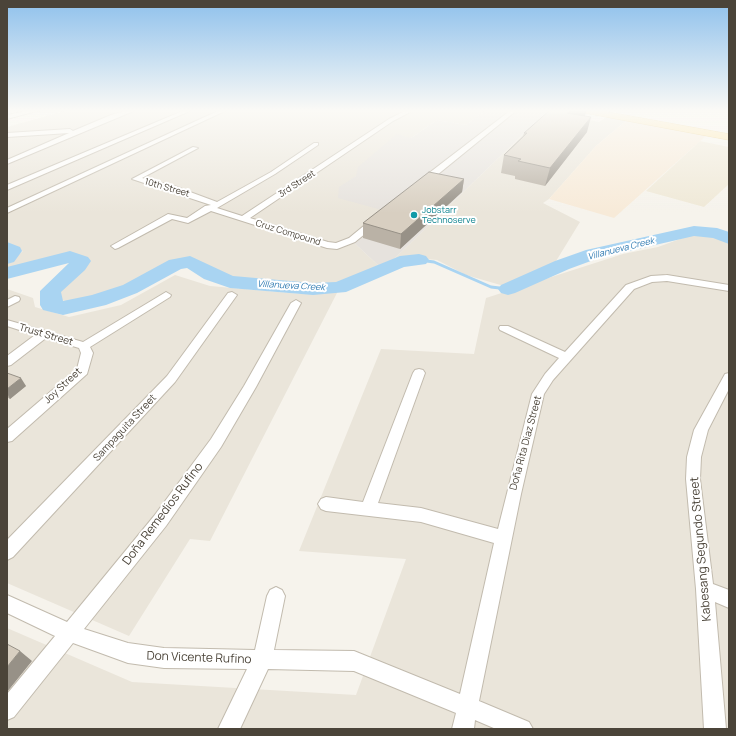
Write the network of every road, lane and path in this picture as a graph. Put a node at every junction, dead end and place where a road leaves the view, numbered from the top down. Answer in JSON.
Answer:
{"nodes":[{"id":1,"x":46,"y":144,"type":"edge"},
{"id":2,"x":107,"y":144,"type":"edge"},
{"id":3,"x":148,"y":144,"type":"edge"},
{"id":4,"x":316,"y":144,"type":"dead end"},
{"id":5,"x":356,"y":144,"type":"edge"},
{"id":6,"x":471,"y":144,"type":"edge"},
{"id":7,"x":195,"y":148,"type":"dead end"},
{"id":8,"x":7,"y":162,"type":"edge"},
{"id":9,"x":418,"y":187,"type":"edge"},
{"id":10,"x":7,"y":188,"type":"edge"},
{"id":11,"x":216,"y":204,"type":"junction"},
{"id":12,"x":208,"y":208,"type":"junction"},
{"id":13,"x":7,"y":210,"type":"edge"},
{"id":14,"x":382,"y":216,"type":"edge"},
{"id":15,"x":243,"y":219,"type":"junction"},
{"id":16,"x":116,"y":246,"type":"dead end"},
{"id":17,"x":729,"y":288,"type":"edge"},
{"id":18,"x":166,"y":294,"type":"dead end"},
{"id":19,"x":232,"y":294,"type":"dead end"},
{"id":20,"x":296,"y":303,"type":"dead end"},
{"id":21,"x":7,"y":324,"type":"edge"},
{"id":22,"x":504,"y":328,"type":"dead end"},
{"id":23,"x":44,"y":334,"type":"junction"},
{"id":24,"x":84,"y":346,"type":"junction"},
{"id":25,"x":567,"y":357,"type":"junction"},
{"id":26,"x":7,"y":362,"type":"edge"},
{"id":27,"x":419,"y":373,"type":"dead end"},
{"id":28,"x":729,"y":377,"type":"edge"},
{"id":29,"x":7,"y":437,"type":"edge"},
{"id":30,"x":326,"y":504,"type":"dead end"},
{"id":31,"x":368,"y":509,"type":"junction"},
{"id":32,"x":504,"y":538,"type":"junction"},
{"id":33,"x":7,"y":552,"type":"edge"},
{"id":34,"x":705,"y":589,"type":"junction"},
{"id":35,"x":276,"y":596,"type":"dead end"},
{"id":36,"x":729,"y":599,"type":"edge"},
{"id":37,"x":7,"y":604,"type":"edge"},
{"id":38,"x":70,"y":633,"type":"junction"},
{"id":39,"x":262,"y":660,"type":"junction"},
{"id":40,"x":468,"y":707,"type":"junction"},
{"id":41,"x":7,"y":710,"type":"edge"},
{"id":42,"x":229,"y":729,"type":"edge"},
{"id":43,"x":463,"y":729,"type":"edge"},
{"id":44,"x":522,"y":729,"type":"edge"},
{"id":45,"x":715,"y":729,"type":"edge"}],
"edges":[{"from":1,"to":8,"type":"street"},
{"from":2,"to":10,"type":"street"},
{"from":3,"to":13,"type":"street"},
{"from":4,"to":11,"type":"street"},
{"from":5,"to":15,"type":"street","name":"3rd Street"},
{"from":6,"to":9,"type":"street"},
{"from":7,"to":11,"type":"street","name":"10th Street"},
{"from":11,"to":12,"type":"street"},
{"from":12,"to":15,"type":"street","name":"Cruz Compound"},
{"from":12,"to":16,"type":"street"},
{"from":14,"to":15,"type":"street","name":"Cruz Compound"},
{"from":17,"to":25,"type":"street","name":"Doña Rita Diaz Street"},
{"from":18,"to":24,"type":"street"},
{"from":19,"to":33,"type":"street","name":"Sampaguita Street"},
{"from":20,"to":38,"type":"street","name":"Doña Remedios Rufino"},
{"from":21,"to":23,"type":"street","name":"Trust Street"},
{"from":22,"to":25,"type":"street"},
{"from":23,"to":24,"type":"street","name":"Trust Street"},
{"from":23,"to":26,"type":"street"},
{"from":24,"to":29,"type":"street","name":"Joy Street"},
{"from":25,"to":32,"type":"street","name":"Doña Rita Diaz Street"},
{"from":27,"to":31,"type":"street"},
{"from":28,"to":34,"type":"street","name":"Kabesang Segundo Street"},
{"from":30,"to":31,"type":"street"},
{"from":31,"to":32,"type":"street"},
{"from":32,"to":40,"type":"street","name":"Doña Rita Diaz Street"},
{"from":34,"to":36,"type":"street"},
{"from":34,"to":45,"type":"street","name":"Kabesang Segundo Street"},
{"from":35,"to":39,"type":"street"},
{"from":37,"to":38,"type":"street","name":"Don Vicente Rufino"},
{"from":38,"to":39,"type":"street","name":"Don Vicente Rufino"},
{"from":38,"to":41,"type":"street","name":"Doña Remedios Rufino"},
{"from":39,"to":40,"type":"street","name":"Don Vicente Rufino"},
{"from":39,"to":42,"type":"street"},
{"from":40,"to":43,"type":"street","name":"Doña Rita Diaz Street"},
{"from":40,"to":44,"type":"street"}]}
